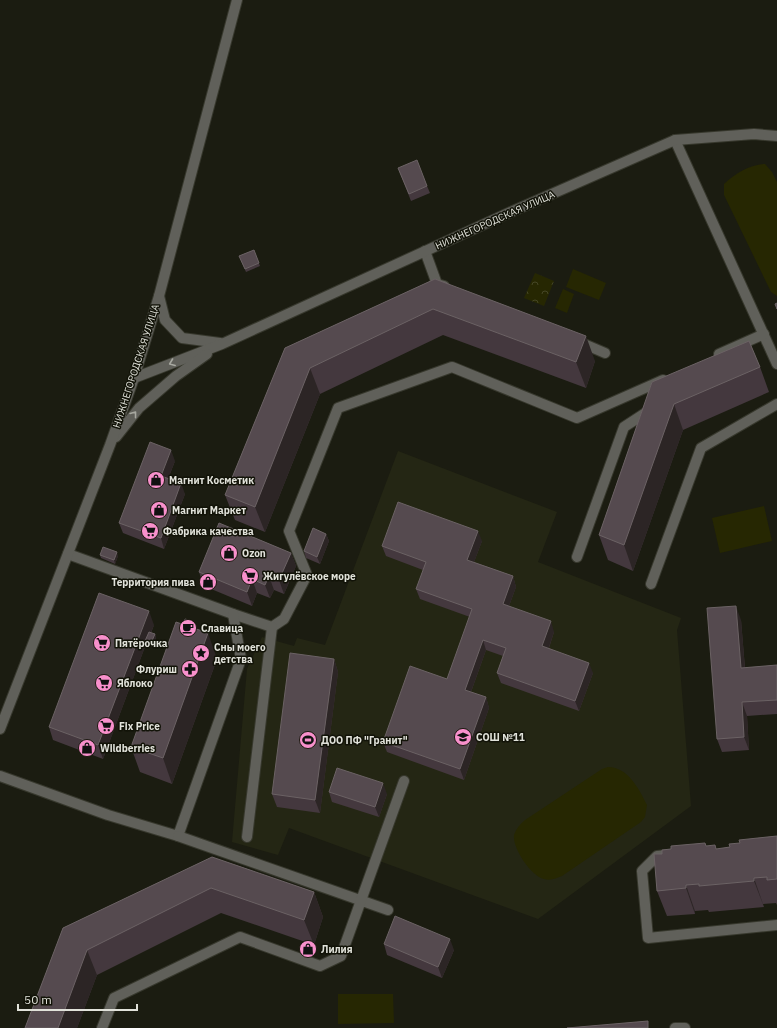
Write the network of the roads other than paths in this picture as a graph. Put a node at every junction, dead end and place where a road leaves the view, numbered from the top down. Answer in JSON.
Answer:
{"nodes":[{"id":1,"x":237,"y":0,"type":"edge"},
{"id":2,"x":777,"y":136,"type":"edge"},
{"id":3,"x":675,"y":140,"type":"junction"},
{"id":4,"x":425,"y":252,"type":"junction"},
{"id":5,"x":452,"y":290,"type":"edge"},
{"id":6,"x":158,"y":296,"type":"junction"},
{"id":7,"x":764,"y":334,"type":"junction"},
{"id":8,"x":569,"y":338,"type":"edge"},
{"id":9,"x":222,"y":344,"type":"junction"},
{"id":10,"x":605,"y":353,"type":"dead end"},
{"id":11,"x":709,"y":359,"type":"edge"},
{"id":12,"x":777,"y":364,"type":"edge"},
{"id":13,"x":675,"y":375,"type":"edge"},
{"id":14,"x":134,"y":378,"type":"junction"},
{"id":15,"x":660,"y":381,"type":"junction"},
{"id":16,"x":777,"y":404,"type":"edge"},
{"id":17,"x":110,"y":445,"type":"junction"},
{"id":18,"x":68,"y":554,"type":"junction"},
{"id":19,"x":577,"y":557,"type":"dead end"},
{"id":20,"x":651,"y":584,"type":"dead end"},
{"id":21,"x":233,"y":614,"type":"junction"},
{"id":22,"x":272,"y":626,"type":"junction"},
{"id":23,"x":3,"y":716,"type":"edge"},
{"id":24,"x":0,"y":729,"type":"edge"},
{"id":25,"x":0,"y":776,"type":"edge"},
{"id":26,"x":404,"y":781,"type":"dead end"},
{"id":27,"x":178,"y":836,"type":"junction"},
{"id":28,"x":247,"y":837,"type":"dead end"},
{"id":29,"x":680,"y":854,"type":"edge"},
{"id":30,"x":361,"y":901,"type":"junction"},
{"id":31,"x":388,"y":910,"type":"dead end"},
{"id":32,"x":777,"y":925,"type":"edge"},
{"id":33,"x":102,"y":1028,"type":"edge"},
{"id":34,"x":675,"y":1028,"type":"edge"},
{"id":35,"x":685,"y":1028,"type":"edge"}],
"edges":[{"from":1,"to":6,"type":"street","name":"НИЖНЕГОРОДСКАЯ УЛИЦА"},
{"from":2,"to":3,"type":"street","name":"НИЖНЕГОРОДСКАЯ УЛИЦА"},
{"from":3,"to":4,"type":"street","name":"НИЖНЕГОРОДСКАЯ УЛИЦА"},
{"from":3,"to":7,"type":"street"},
{"from":4,"to":5,"type":"street"},
{"from":4,"to":9,"type":"street","name":"НИЖНЕГОРОДСКАЯ УЛИЦА"},
{"from":6,"to":9,"type":"street"},
{"from":6,"to":14,"type":"street","name":"НИЖНЕГОРОДСКАЯ УЛИЦА"},
{"from":7,"to":11,"type":"street"},
{"from":7,"to":12,"type":"street"},
{"from":8,"to":10,"type":"street"},
{"from":9,"to":14,"type":"street","one_way":true},
{"from":17,"to":9,"type":"street","one_way":true},
{"from":13,"to":15,"type":"street"},
{"from":14,"to":17,"type":"street","name":"НИЖНЕГОРОДСКАЯ УЛИЦА"},
{"from":15,"to":19,"type":"street"},
{"from":15,"to":22,"type":"street"},
{"from":16,"to":20,"type":"street"},
{"from":17,"to":18,"type":"street","name":"НИЖНЕГОРОДСКАЯ УЛИЦА"},
{"from":18,"to":21,"type":"street"},
{"from":18,"to":23,"type":"street","name":"НИЖНЕГОРОДСКАЯ УЛИЦА"},
{"from":21,"to":22,"type":"street"},
{"from":21,"to":27,"type":"street"},
{"from":22,"to":28,"type":"street"},
{"from":23,"to":24,"type":"street","name":"НИЖНЕГОРОДСКАЯ УЛИЦА"},
{"from":25,"to":27,"type":"street"},
{"from":26,"to":30,"type":"street"},
{"from":27,"to":30,"type":"street"},
{"from":29,"to":32,"type":"street"},
{"from":30,"to":31,"type":"street"},
{"from":30,"to":33,"type":"street"},
{"from":34,"to":35,"type":"street"}]}
